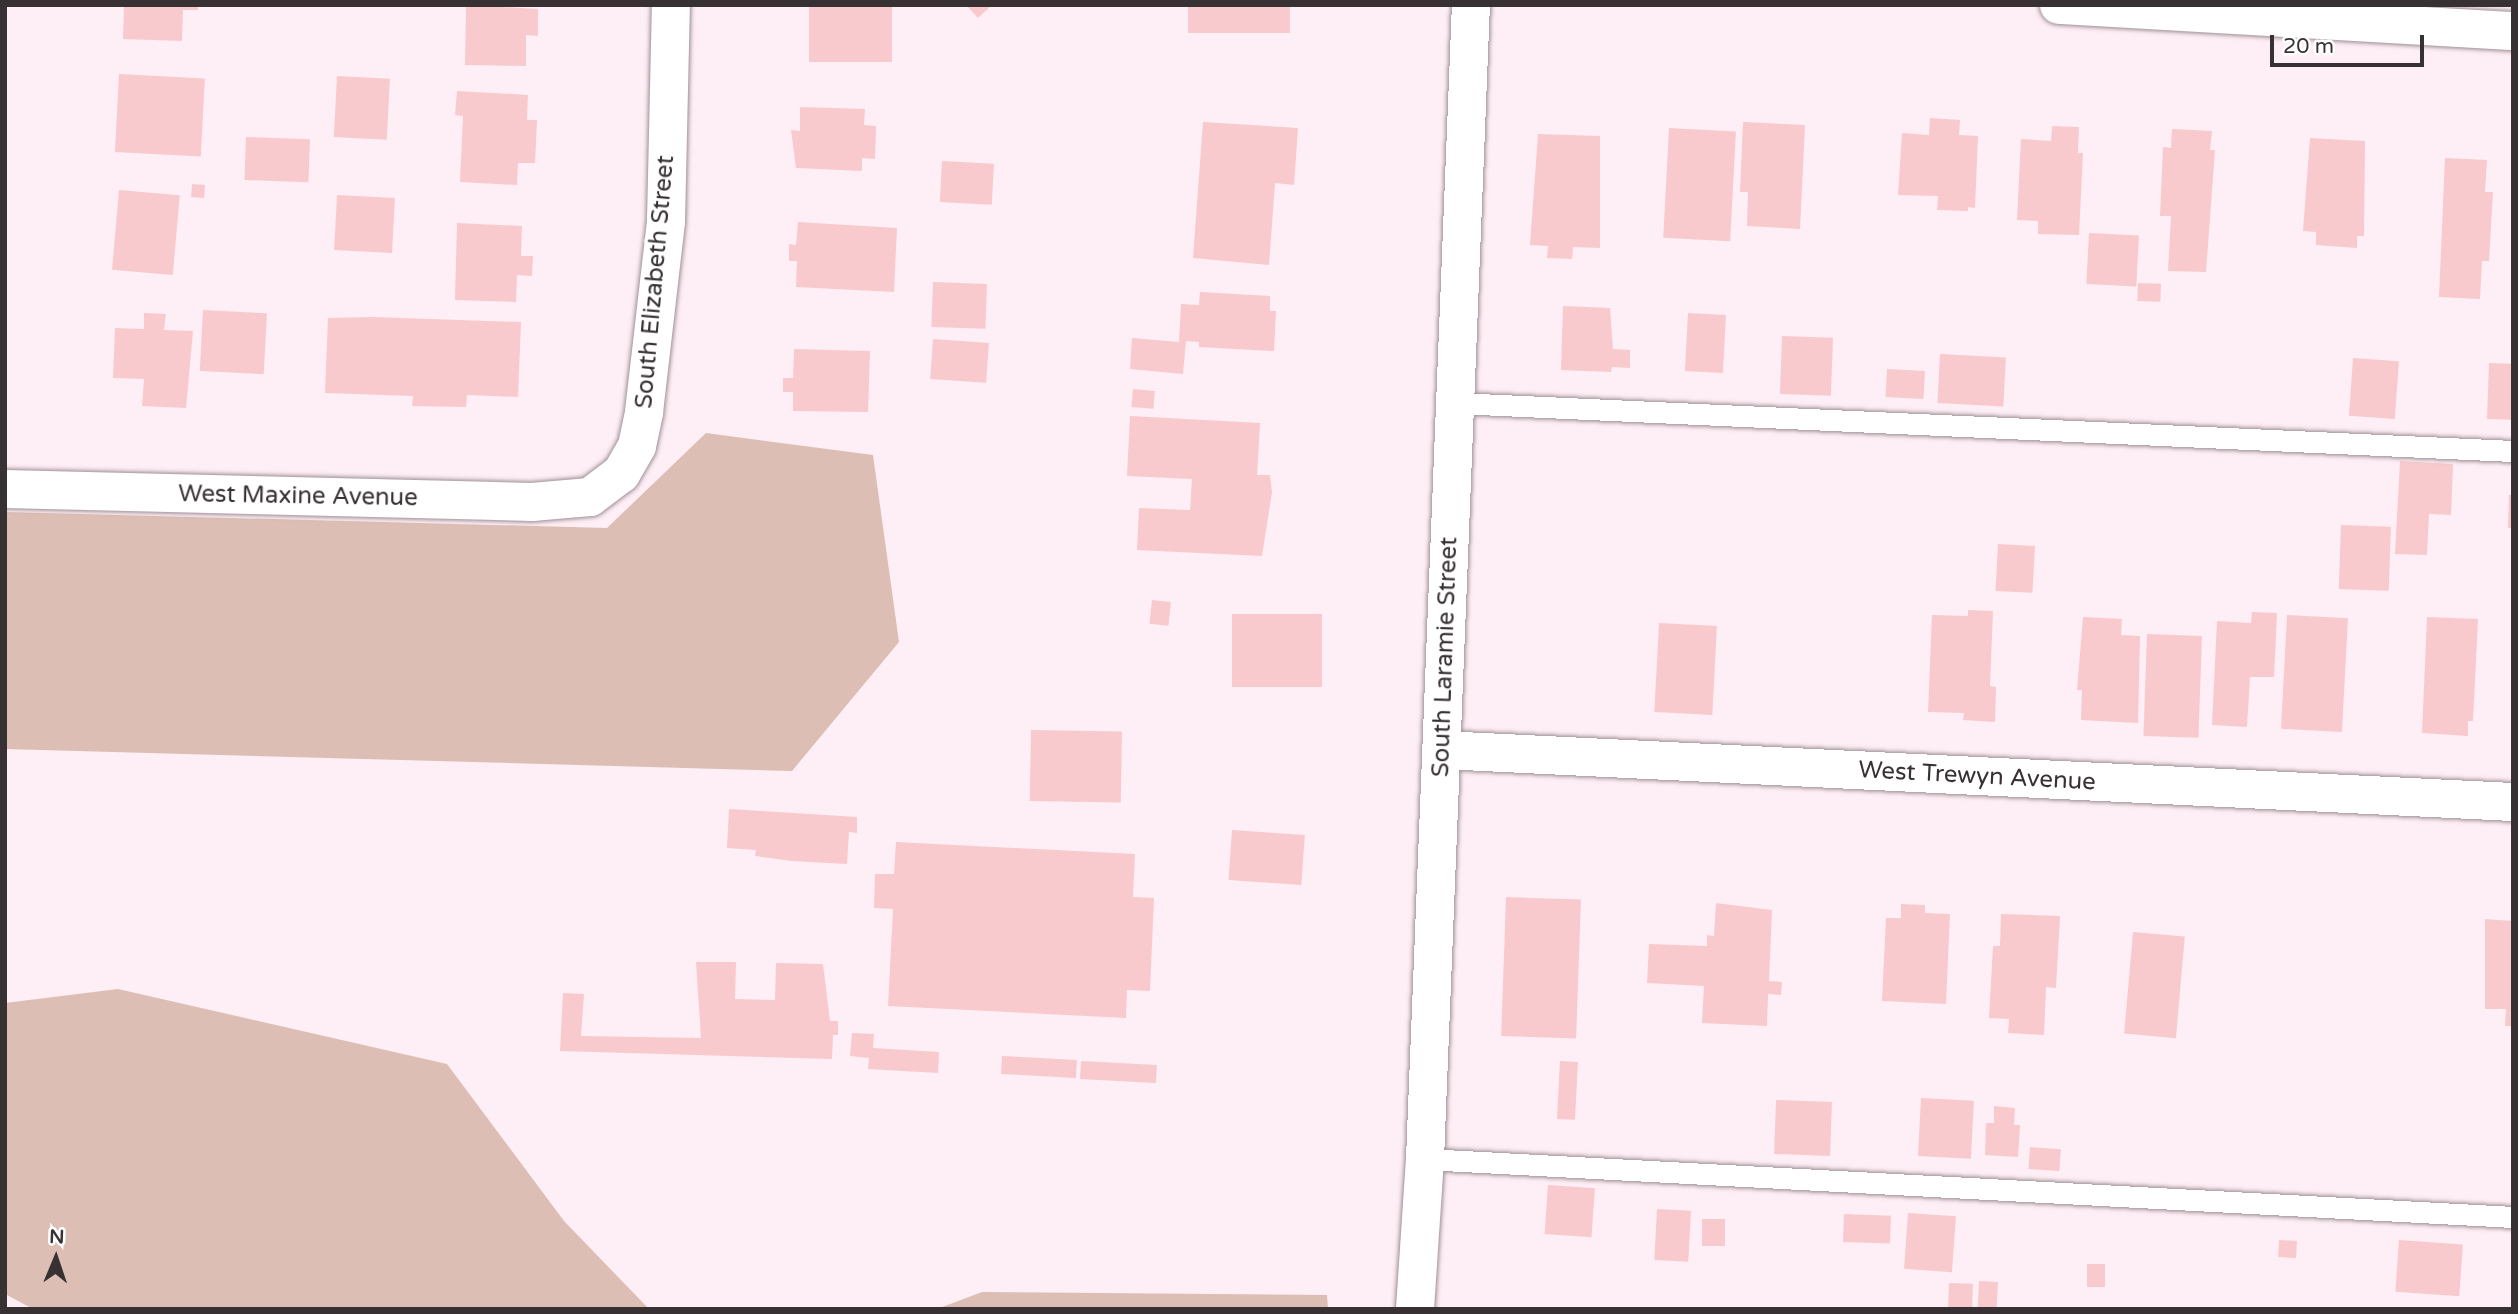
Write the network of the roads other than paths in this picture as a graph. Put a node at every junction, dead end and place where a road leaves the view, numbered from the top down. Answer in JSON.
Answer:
{"nodes":[{"id":1,"x":671,"y":5,"type":"edge"},
{"id":2,"x":1471,"y":5,"type":"edge"},
{"id":3,"x":2059,"y":5,"type":"edge"},
{"id":4,"x":2513,"y":31,"type":"edge"},
{"id":5,"x":1456,"y":403,"type":"junction"},
{"id":6,"x":2513,"y":451,"type":"edge"},
{"id":7,"x":5,"y":489,"type":"edge"},
{"id":8,"x":590,"y":497,"type":"joint"},
{"id":9,"x":1442,"y":750,"type":"junction"},
{"id":10,"x":2513,"y":802,"type":"edge"},
{"id":11,"x":1425,"y":1159,"type":"junction"},
{"id":12,"x":2513,"y":1217,"type":"edge"},
{"id":13,"x":1415,"y":1309,"type":"edge"}],
"edges":[{"from":1,"to":8,"type":"street","name":"South Elizabeth Street"},
{"from":2,"to":5,"type":"street","name":"South Laramie Street"},
{"from":3,"to":4,"type":"street"},
{"from":5,"to":6,"type":"lane"},
{"from":5,"to":9,"type":"street","name":"South Laramie Street"},
{"from":7,"to":8,"type":"street","name":"West Maxine Avenue"},
{"from":9,"to":10,"type":"street","name":"West Trewyn Avenue"},
{"from":9,"to":11,"type":"street","name":"South Laramie Street"},
{"from":11,"to":12,"type":"lane"},
{"from":11,"to":13,"type":"street","name":"South Laramie Street"}]}
